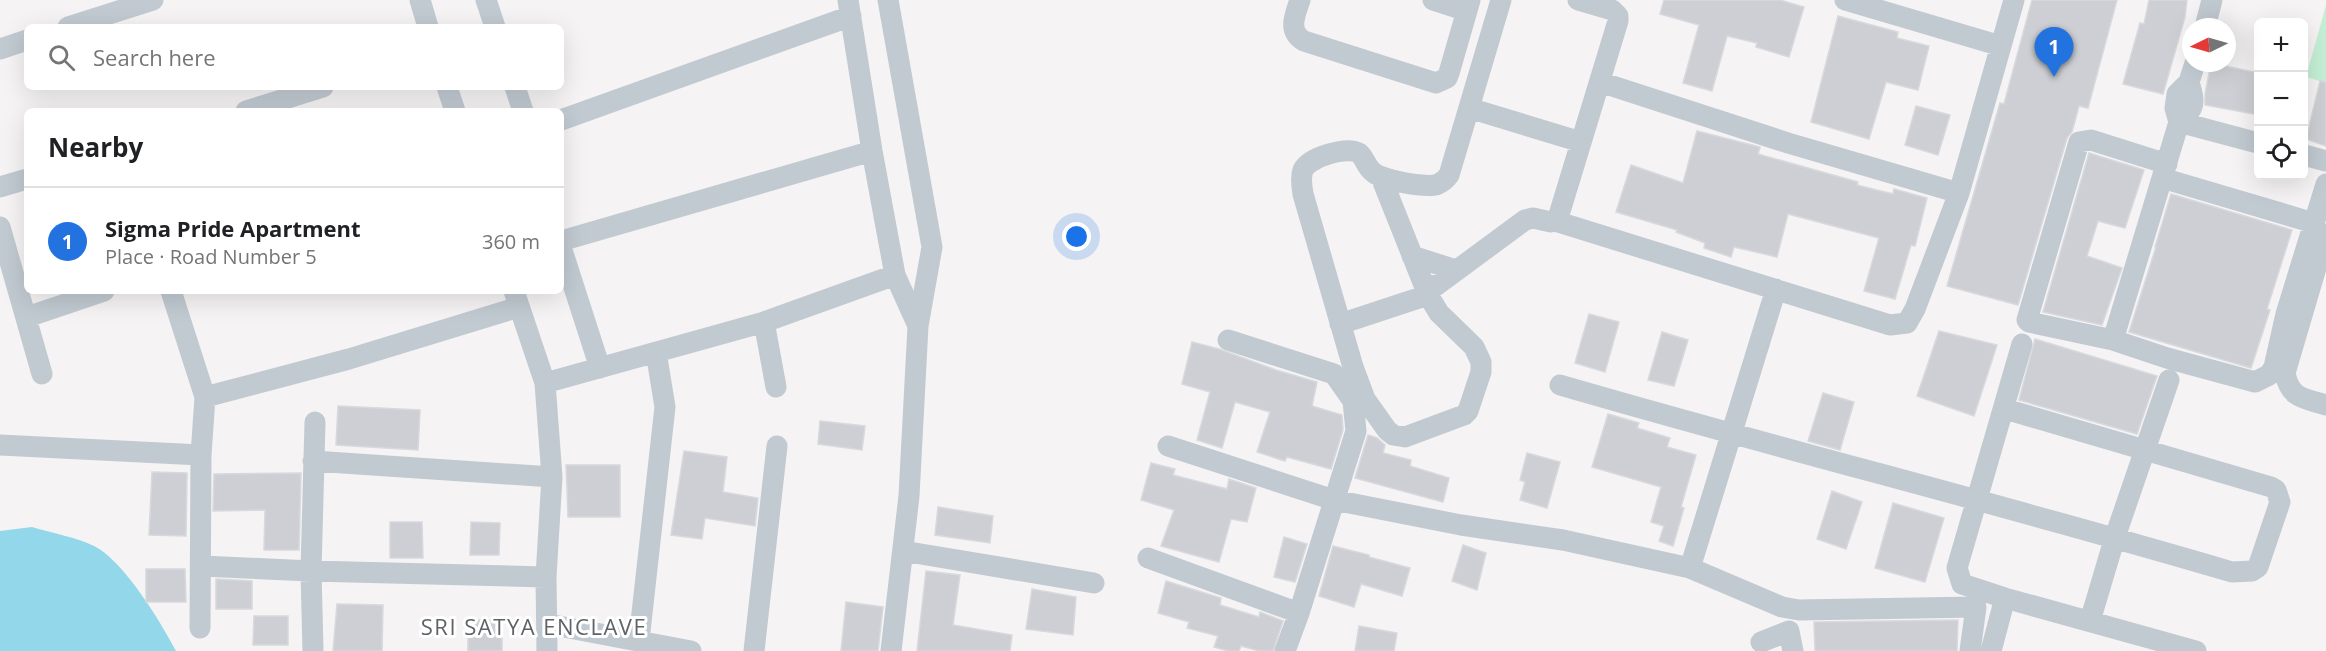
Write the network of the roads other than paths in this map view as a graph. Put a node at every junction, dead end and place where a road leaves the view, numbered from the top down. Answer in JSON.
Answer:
{"nodes":[{"id":1,"x":153,"y":0,"type":"edge"},
{"id":2,"x":420,"y":0,"type":"edge"},
{"id":3,"x":486,"y":0,"type":"edge"},
{"id":4,"x":888,"y":0,"type":"edge"},
{"id":5,"x":1300,"y":0,"type":"edge"},
{"id":6,"x":1432,"y":0,"type":"edge"},
{"id":7,"x":1501,"y":0,"type":"edge"},
{"id":8,"x":1578,"y":0,"type":"edge"},
{"id":9,"x":1845,"y":0,"type":"edge"},
{"id":10,"x":2014,"y":0,"type":"edge"},
{"id":11,"x":2212,"y":0,"type":"edge"},
{"id":12,"x":1468,"y":6,"type":"edge"},
{"id":13,"x":850,"y":8,"type":"edge"},
{"id":14,"x":2207,"y":18,"type":"edge"},
{"id":15,"x":77,"y":24,"type":"edge"},
{"id":16,"x":427,"y":24,"type":"edge"},
{"id":17,"x":494,"y":24,"type":"edge"},
{"id":18,"x":24,"y":41,"type":"edge"},
{"id":19,"x":2001,"y":46,"type":"junction"},
{"id":20,"x":0,"y":49,"type":"edge"},
{"id":21,"x":2192,"y":72,"type":"edge"},
{"id":22,"x":1599,"y":82,"type":"junction"},
{"id":23,"x":313,"y":90,"type":"edge"},
{"id":24,"x":448,"y":90,"type":"edge"},
{"id":25,"x":516,"y":90,"type":"edge"},
{"id":26,"x":256,"y":108,"type":"edge"},
{"id":27,"x":454,"y":108,"type":"edge"},
{"id":28,"x":522,"y":108,"type":"edge"},
{"id":29,"x":1469,"y":108,"type":"junction"},
{"id":30,"x":564,"y":119,"type":"edge"},
{"id":31,"x":2179,"y":122,"type":"junction"},
{"id":32,"x":1581,"y":142,"type":"junction"},
{"id":33,"x":2254,"y":142,"type":"edge"},
{"id":34,"x":872,"y":151,"type":"junction"},
{"id":35,"x":2308,"y":156,"type":"edge"},
{"id":36,"x":2326,"y":160,"type":"edge"},
{"id":37,"x":2165,"y":171,"type":"junction"},
{"id":38,"x":1381,"y":177,"type":"junction"},
{"id":39,"x":24,"y":180,"type":"edge"},
{"id":40,"x":2326,"y":184,"type":"edge"},
{"id":41,"x":0,"y":187,"type":"edge"},
{"id":42,"x":1959,"y":193,"type":"junction"},
{"id":43,"x":1555,"y":221,"type":"junction"},
{"id":44,"x":0,"y":227,"type":"edge"},
{"id":45,"x":2320,"y":229,"type":"edge"},
{"id":46,"x":564,"y":240,"type":"edge"},
{"id":47,"x":564,"y":256,"type":"edge"},
{"id":48,"x":1412,"y":256,"type":"junction"},
{"id":49,"x":1456,"y":270,"type":"junction"},
{"id":50,"x":895,"y":275,"type":"junction"},
{"id":51,"x":1776,"y":289,"type":"junction"},
{"id":52,"x":95,"y":294,"type":"edge"},
{"id":53,"x":172,"y":294,"type":"edge"},
{"id":54,"x":1428,"y":295,"type":"junction"},
{"id":55,"x":516,"y":299,"type":"edge"},
{"id":56,"x":27,"y":316,"type":"junction"},
{"id":57,"x":764,"y":322,"type":"junction"},
{"id":58,"x":1340,"y":324,"type":"junction"},
{"id":59,"x":918,"y":326,"type":"junction"},
{"id":60,"x":1228,"y":340,"type":"dead end"},
{"id":61,"x":2114,"y":340,"type":"junction"},
{"id":62,"x":2022,"y":344,"type":"dead end"},
{"id":63,"x":656,"y":352,"type":"junction"},
{"id":64,"x":600,"y":368,"type":"junction"},
{"id":65,"x":1343,"y":371,"type":"junction"},
{"id":66,"x":42,"y":374,"type":"dead end"},
{"id":67,"x":2169,"y":380,"type":"dead end"},
{"id":68,"x":545,"y":383,"type":"junction"},
{"id":69,"x":1560,"y":385,"type":"dead end"},
{"id":70,"x":776,"y":387,"type":"dead end"},
{"id":71,"x":205,"y":397,"type":"junction"},
{"id":72,"x":2326,"y":405,"type":"edge"},
{"id":73,"x":2005,"y":409,"type":"junction"},
{"id":74,"x":315,"y":422,"type":"dead end"},
{"id":75,"x":1731,"y":434,"type":"junction"},
{"id":76,"x":0,"y":445,"type":"edge"},
{"id":77,"x":777,"y":446,"type":"dead end"},
{"id":78,"x":1167,"y":447,"type":"dead end"},
{"id":79,"x":2146,"y":449,"type":"junction"},
{"id":80,"x":201,"y":455,"type":"junction"},
{"id":81,"x":313,"y":461,"type":"junction"},
{"id":82,"x":552,"y":477,"type":"junction"},
{"id":83,"x":1977,"y":499,"type":"junction"},
{"id":84,"x":1334,"y":500,"type":"junction"},
{"id":85,"x":2115,"y":537,"type":"junction"},
{"id":86,"x":903,"y":551,"type":"junction"},
{"id":87,"x":1148,"y":558,"type":"dead end"},
{"id":88,"x":202,"y":566,"type":"junction"},
{"id":89,"x":1690,"y":567,"type":"junction"},
{"id":90,"x":311,"y":571,"type":"junction"},
{"id":91,"x":546,"y":577,"type":"junction"},
{"id":92,"x":1094,"y":583,"type":"dead end"},
{"id":93,"x":2005,"y":598,"type":"junction"},
{"id":94,"x":1786,"y":607,"type":"junction"},
{"id":95,"x":1820,"y":610,"type":"junction"},
{"id":96,"x":1299,"y":613,"type":"junction"},
{"id":97,"x":2090,"y":621,"type":"junction"},
{"id":98,"x":548,"y":624,"type":"junction"},
{"id":99,"x":200,"y":628,"type":"dead end"},
{"id":100,"x":639,"y":640,"type":"junction"},
{"id":101,"x":1776,"y":642,"type":"edge"},
{"id":102,"x":2150,"y":645,"type":"edge"},
{"id":103,"x":313,"y":651,"type":"edge"},
{"id":104,"x":547,"y":651,"type":"edge"},
{"id":105,"x":691,"y":651,"type":"edge"},
{"id":106,"x":754,"y":651,"type":"edge"},
{"id":107,"x":891,"y":651,"type":"edge"},
{"id":108,"x":1285,"y":651,"type":"edge"},
{"id":109,"x":1971,"y":651,"type":"edge"},
{"id":110,"x":1991,"y":651,"type":"edge"},
{"id":111,"x":2196,"y":651,"type":"edge"}],
"edges":[{"from":1,"to":15,"type":"street"},
{"from":2,"to":16,"type":"street"},
{"from":3,"to":17,"type":"street"},
{"from":4,"to":59,"type":"street"},
{"from":5,"to":12,"type":"street"},
{"from":6,"to":12,"type":"street"},
{"from":7,"to":29,"type":"street"},
{"from":8,"to":22,"type":"street"},
{"from":9,"to":19,"type":"street"},
{"from":10,"to":19,"type":"street"},
{"from":11,"to":14,"type":"street"},
{"from":13,"to":30,"type":"street"},
{"from":13,"to":34,"type":"street"},
{"from":18,"to":20,"type":"street"},
{"from":19,"to":42,"type":"street"},
{"from":21,"to":31,"type":"street"},
{"from":22,"to":32,"type":"street"},
{"from":22,"to":42,"type":"street"},
{"from":23,"to":26,"type":"street"},
{"from":24,"to":27,"type":"street"},
{"from":25,"to":28,"type":"street"},
{"from":29,"to":32,"type":"street"},
{"from":29,"to":38,"type":"street"},
{"from":31,"to":33,"type":"street"},
{"from":31,"to":37,"type":"street"},
{"from":32,"to":43,"type":"street"},
{"from":34,"to":46,"type":"street"},
{"from":34,"to":50,"type":"street"},
{"from":35,"to":36,"type":"street"},
{"from":37,"to":45,"type":"street"},
{"from":37,"to":61,"type":"street"},
{"from":37,"to":61,"type":"street"},
{"from":38,"to":48,"type":"street"},
{"from":38,"to":58,"type":"street"},
{"from":39,"to":41,"type":"street"},
{"from":40,"to":45,"type":"street"},
{"from":42,"to":51,"type":"street"},
{"from":43,"to":49,"type":"street"},
{"from":43,"to":51,"type":"street"},
{"from":44,"to":56,"type":"street"},
{"from":45,"to":61,"type":"street"},
{"from":45,"to":72,"type":"street"},
{"from":47,"to":64,"type":"street"},
{"from":48,"to":49,"type":"street"},
{"from":48,"to":54,"type":"street"},
{"from":49,"to":54,"type":"street"},
{"from":50,"to":57,"type":"street"},
{"from":50,"to":59,"type":"street"},
{"from":51,"to":75,"type":"street"},
{"from":52,"to":56,"type":"street"},
{"from":53,"to":71,"type":"street"},
{"from":54,"to":58,"type":"street"},
{"from":54,"to":65,"type":"street"},
{"from":55,"to":68,"type":"street"},
{"from":55,"to":71,"type":"street"},
{"from":56,"to":66,"type":"street"},
{"from":57,"to":63,"type":"street"},
{"from":57,"to":70,"type":"street"},
{"from":58,"to":65,"type":"street"},
{"from":59,"to":86,"type":"street"},
{"from":60,"to":65,"type":"street"},
{"from":62,"to":73,"type":"street"},
{"from":63,"to":64,"type":"street"},
{"from":63,"to":100,"type":"street"},
{"from":64,"to":68,"type":"street"},
{"from":65,"to":84,"type":"street"},
{"from":67,"to":79,"type":"street"},
{"from":68,"to":82,"type":"street"},
{"from":69,"to":75,"type":"street"},
{"from":71,"to":80,"type":"street"},
{"from":73,"to":79,"type":"street"},
{"from":73,"to":83,"type":"street"},
{"from":74,"to":81,"type":"street"},
{"from":75,"to":83,"type":"street"},
{"from":75,"to":89,"type":"street"},
{"from":76,"to":80,"type":"street"},
{"from":77,"to":106,"type":"street"},
{"from":78,"to":84,"type":"street"},
{"from":79,"to":85,"type":"street"},
{"from":79,"to":85,"type":"street"},
{"from":80,"to":88,"type":"street"},
{"from":81,"to":82,"type":"street"},
{"from":81,"to":90,"type":"street"},
{"from":82,"to":91,"type":"street"},
{"from":83,"to":85,"type":"street"},
{"from":83,"to":93,"type":"street"},
{"from":84,"to":89,"type":"street"},
{"from":84,"to":96,"type":"street"},
{"from":85,"to":97,"type":"street"},
{"from":86,"to":92,"type":"street"},
{"from":86,"to":107,"type":"street"},
{"from":87,"to":96,"type":"street"},
{"from":88,"to":90,"type":"street"},
{"from":88,"to":99,"type":"street"},
{"from":89,"to":94,"type":"street"},
{"from":90,"to":91,"type":"street"},
{"from":90,"to":103,"type":"street"},
{"from":91,"to":98,"type":"street"},
{"from":93,"to":97,"type":"street"},
{"from":93,"to":110,"type":"street"},
{"from":94,"to":95,"type":"street"},
{"from":94,"to":101,"type":"street"},
{"from":95,"to":101,"type":"street"},
{"from":95,"to":109,"type":"street"},
{"from":96,"to":108,"type":"street"},
{"from":97,"to":102,"type":"street"},
{"from":98,"to":100,"type":"street"},
{"from":98,"to":104,"type":"street"},
{"from":100,"to":105,"type":"street"},
{"from":102,"to":111,"type":"street"}]}
